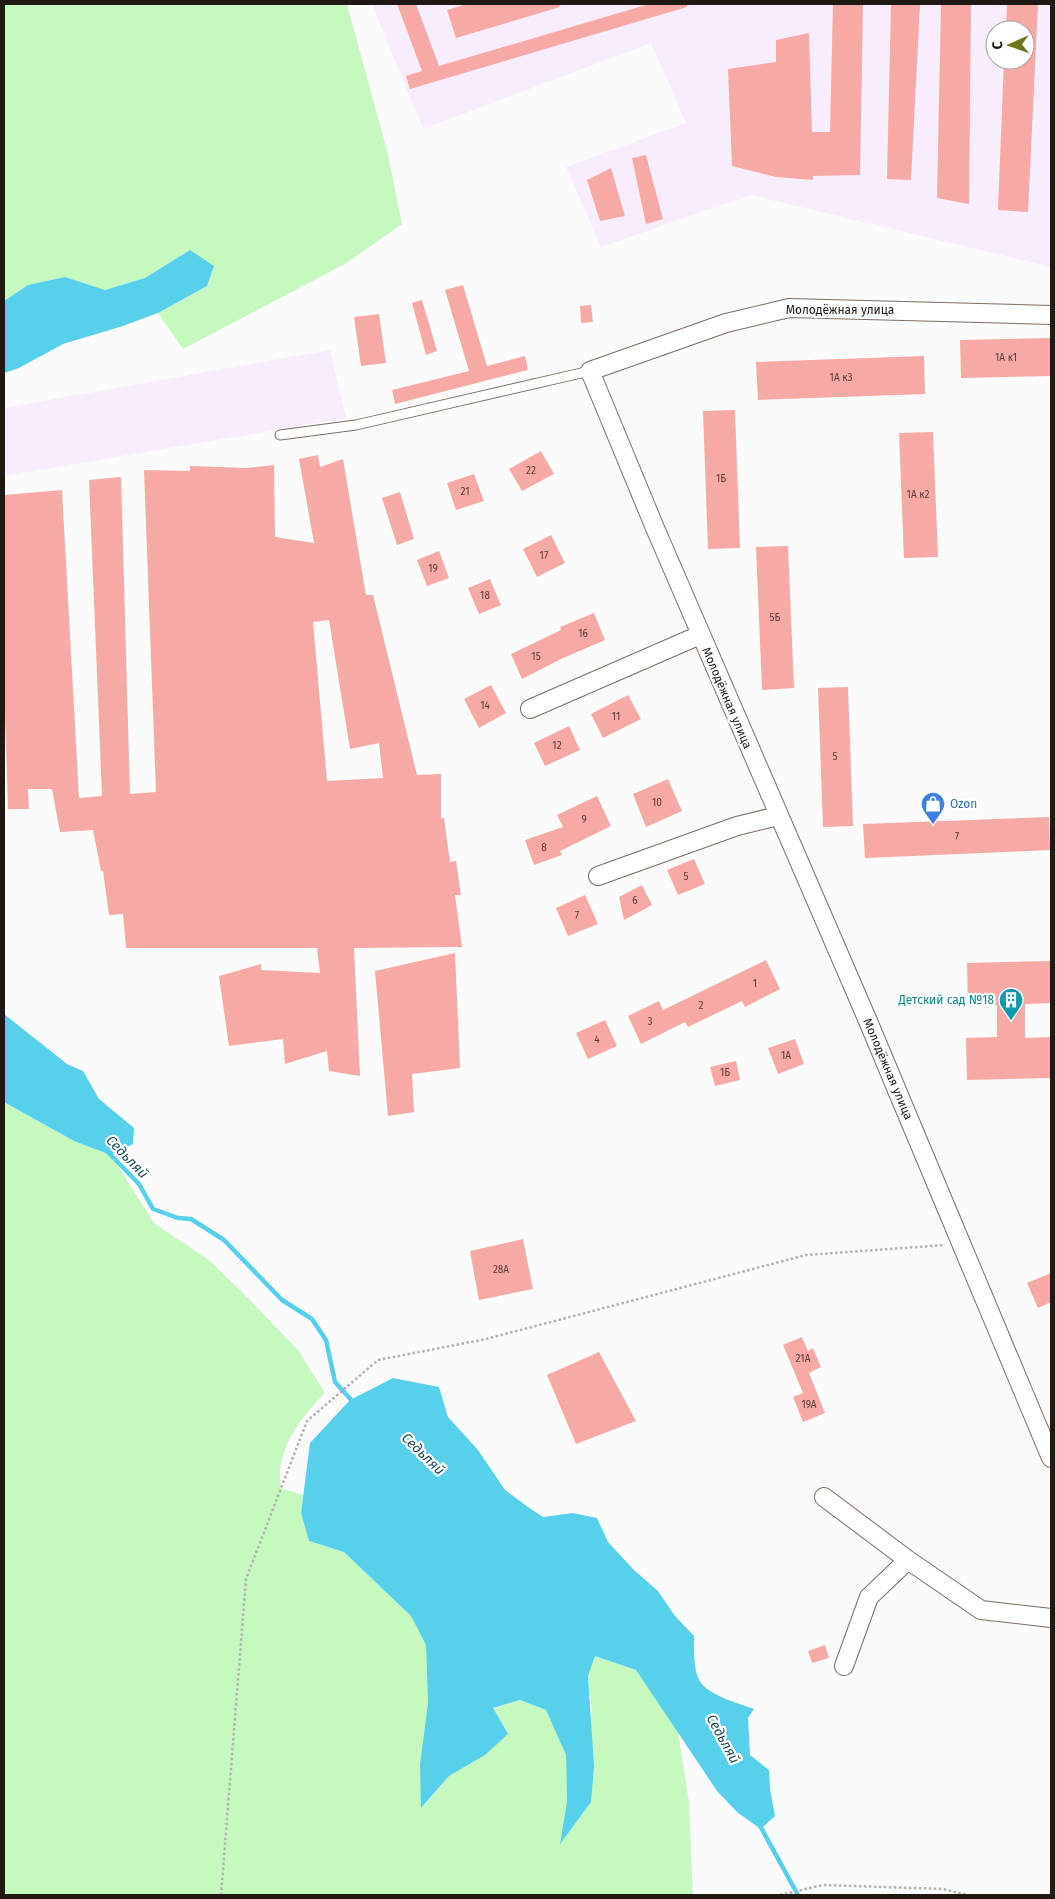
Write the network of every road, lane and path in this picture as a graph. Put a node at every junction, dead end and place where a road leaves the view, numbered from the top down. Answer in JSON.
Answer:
{"nodes":[{"id":1,"x":1051,"y":315,"type":"edge"},
{"id":2,"x":590,"y":371,"type":"junction"},
{"id":3,"x":280,"y":435,"type":"dead end"},
{"id":4,"x":700,"y":635,"type":"junction"},
{"id":5,"x":530,"y":709,"type":"dead end"},
{"id":6,"x":778,"y":816,"type":"junction"},
{"id":7,"x":598,"y":876,"type":"dead end"},
{"id":8,"x":961,"y":1244,"type":"junction"},
{"id":9,"x":1051,"y":1458,"type":"edge"},
{"id":10,"x":824,"y":1497,"type":"dead end"},
{"id":11,"x":908,"y":1560,"type":"junction"},
{"id":12,"x":1051,"y":1618,"type":"edge"},
{"id":13,"x":844,"y":1666,"type":"dead end"},
{"id":14,"x":221,"y":1895,"type":"edge"},
{"id":15,"x":780,"y":1895,"type":"edge"},
{"id":16,"x":967,"y":1895,"type":"edge"}],
"edges":[{"from":1,"to":2,"type":"street","name":"Молодёжная улица"},
{"from":2,"to":3,"type":"lane"},
{"from":2,"to":4,"type":"street","name":"Молодёжная улица"},
{"from":4,"to":5,"type":"street"},
{"from":4,"to":6,"type":"street","name":"Молодёжная улица"},
{"from":6,"to":7,"type":"street"},
{"from":6,"to":8,"type":"street","name":"Молодёжная улица"},
{"from":8,"to":9,"type":"street","name":"Молодёжная улица"},
{"from":8,"to":14,"type":"path"},
{"from":10,"to":11,"type":"street"},
{"from":11,"to":12,"type":"street"},
{"from":11,"to":13,"type":"street"},
{"from":15,"to":16,"type":"path"}]}
